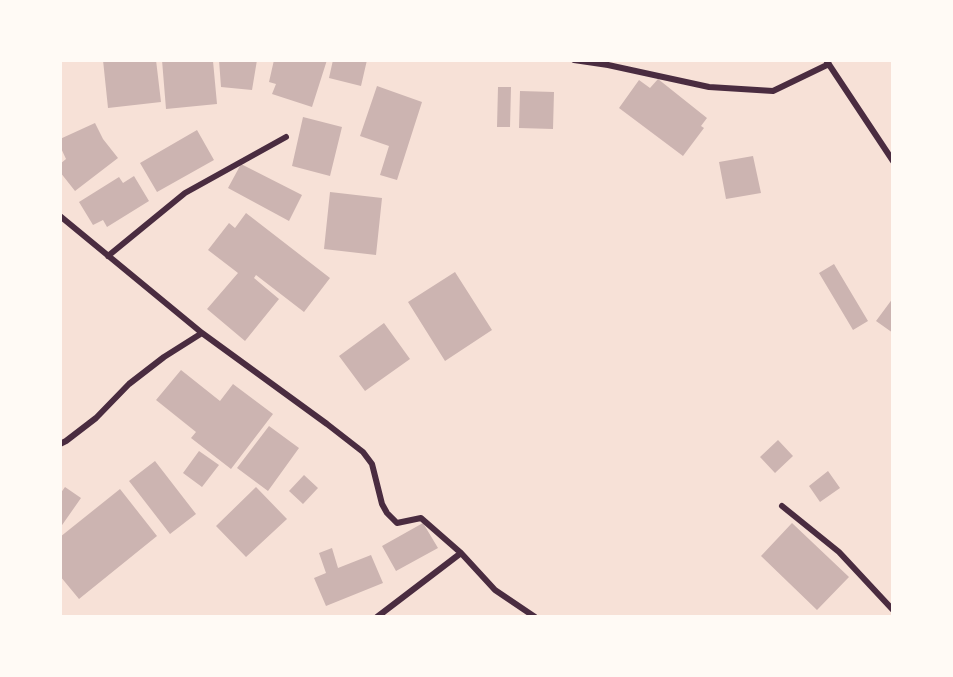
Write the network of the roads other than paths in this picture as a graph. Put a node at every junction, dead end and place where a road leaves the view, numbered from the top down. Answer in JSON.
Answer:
{"nodes":[{"id":1,"x":574,"y":60,"type":"edge"},
{"id":2,"x":827,"y":62,"type":"edge"},
{"id":3,"x":285,"y":136,"type":"dead end"},
{"id":4,"x":893,"y":160,"type":"edge"},
{"id":5,"x":60,"y":216,"type":"edge"},
{"id":6,"x":108,"y":256,"type":"junction"},
{"id":7,"x":202,"y":333,"type":"junction"},
{"id":8,"x":60,"y":444,"type":"edge"},
{"id":9,"x":782,"y":506,"type":"dead end"},
{"id":10,"x":461,"y":553,"type":"junction"},
{"id":11,"x":893,"y":610,"type":"edge"},
{"id":12,"x":377,"y":617,"type":"edge"},
{"id":13,"x":536,"y":617,"type":"edge"}],
"edges":[{"from":1,"to":2,"type":"street"},
{"from":2,"to":4,"type":"street"},
{"from":3,"to":6,"type":"street"},
{"from":5,"to":6,"type":"street"},
{"from":6,"to":7,"type":"street"},
{"from":7,"to":8,"type":"street"},
{"from":7,"to":10,"type":"street"},
{"from":9,"to":11,"type":"street"},
{"from":10,"to":12,"type":"street"},
{"from":10,"to":13,"type":"street"}]}
